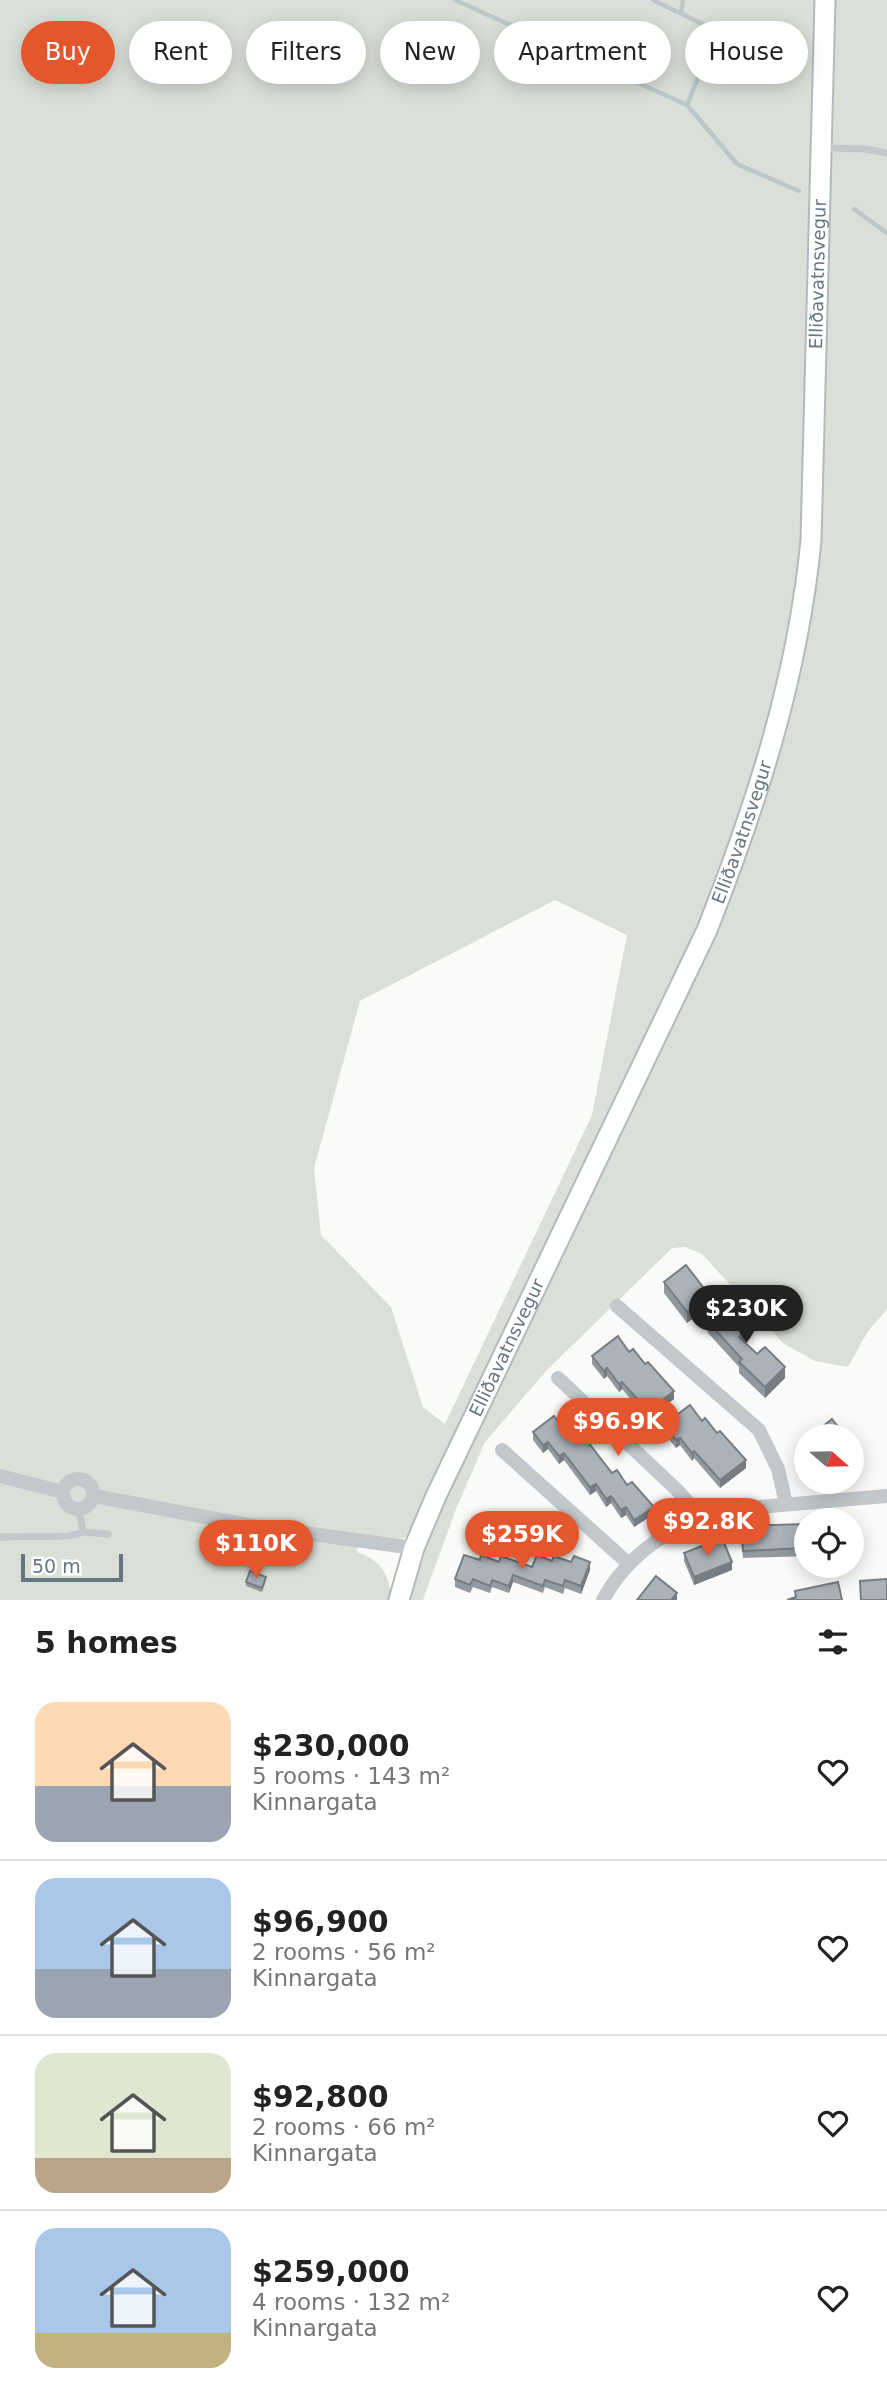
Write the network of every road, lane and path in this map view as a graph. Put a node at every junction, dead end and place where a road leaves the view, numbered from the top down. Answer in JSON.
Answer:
{"nodes":[{"id":1,"x":825,"y":0,"type":"edge"},
{"id":2,"x":819,"y":148,"type":"junction"},
{"id":3,"x":887,"y":153,"type":"edge"},
{"id":4,"x":617,"y":1306,"type":"dead end"},
{"id":5,"x":558,"y":1378,"type":"dead end"},
{"id":6,"x":502,"y":1450,"type":"dead end"},
{"id":7,"x":0,"y":1476,"type":"edge"},
{"id":8,"x":63,"y":1492,"type":"junction"},
{"id":9,"x":94,"y":1496,"type":"junction"},
{"id":10,"x":887,"y":1496,"type":"edge"},
{"id":11,"x":786,"y":1504,"type":"junction"},
{"id":12,"x":79,"y":1510,"type":"junction"},
{"id":13,"x":701,"y":1517,"type":"junction"},
{"id":14,"x":83,"y":1532,"type":"junction"},
{"id":15,"x":108,"y":1534,"type":"dead end"},
{"id":16,"x":0,"y":1537,"type":"edge"},
{"id":17,"x":414,"y":1548,"type":"junction"},
{"id":18,"x":629,"y":1564,"type":"junction"},
{"id":19,"x":399,"y":1600,"type":"edge"},
{"id":20,"x":603,"y":1600,"type":"edge"}],
"edges":[{"from":1,"to":2,"type":"main road","name":"Elliðavatnsvegur"},
{"from":2,"to":3,"type":"lane"},
{"from":2,"to":17,"type":"main road","name":"Elliðavatnsvegur"},
{"from":4,"to":11,"type":"street"},
{"from":5,"to":13,"type":"street"},
{"from":6,"to":18,"type":"street"},
{"from":7,"to":8,"type":"street"},
{"from":8,"to":9,"type":"street"},
{"from":8,"to":12,"type":"street"},
{"from":9,"to":12,"type":"street"},
{"from":9,"to":17,"type":"street"},
{"from":10,"to":11,"type":"street"},
{"from":11,"to":13,"type":"street"},
{"from":12,"to":14,"type":"lane"},
{"from":13,"to":18,"type":"street"},
{"from":14,"to":15,"type":"lane"},
{"from":14,"to":16,"type":"lane"},
{"from":17,"to":19,"type":"main road","name":"Elliðavatnsvegur"},
{"from":18,"to":20,"type":"street"}]}
